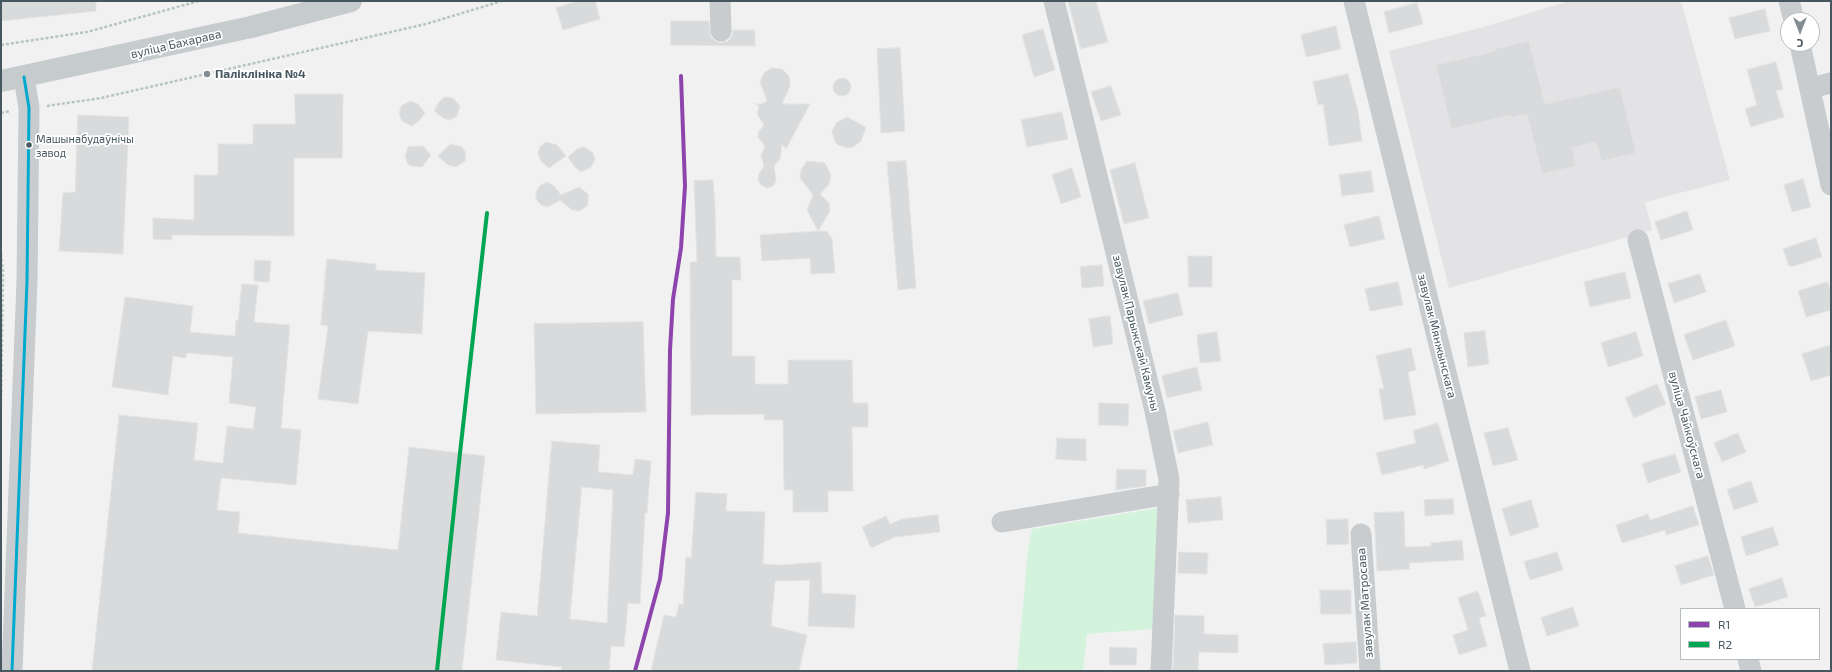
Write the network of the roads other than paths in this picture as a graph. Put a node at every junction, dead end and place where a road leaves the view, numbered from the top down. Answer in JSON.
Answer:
{"nodes":[{"id":1,"x":351,"y":1,"type":"edge"},
{"id":2,"x":720,"y":1,"type":"edge"},
{"id":3,"x":1054,"y":1,"type":"edge"},
{"id":4,"x":1354,"y":1,"type":"edge"},
{"id":5,"x":1789,"y":1,"type":"edge"},
{"id":6,"x":1792,"y":12,"type":"edge"},
{"id":7,"x":721,"y":31,"type":"dead end"},
{"id":8,"x":1802,"y":52,"type":"edge"},
{"id":9,"x":24,"y":77,"type":"junction"},
{"id":10,"x":1,"y":81,"type":"edge"},
{"id":11,"x":1831,"y":83,"type":"edge"},
{"id":12,"x":1811,"y":88,"type":"junction"},
{"id":13,"x":1831,"y":185,"type":"edge"},
{"id":14,"x":1638,"y":240,"type":"dead end"},
{"id":15,"x":1169,"y":494,"type":"junction"},
{"id":16,"x":1002,"y":522,"type":"dead end"},
{"id":17,"x":1361,"y":534,"type":"dead end"},
{"id":18,"x":1735,"y":608,"type":"edge"},
{"id":19,"x":1748,"y":660,"type":"edge"},
{"id":20,"x":12,"y":671,"type":"edge"},
{"id":21,"x":1161,"y":671,"type":"edge"},
{"id":22,"x":1370,"y":671,"type":"edge"},
{"id":23,"x":1520,"y":671,"type":"edge"},
{"id":24,"x":1751,"y":671,"type":"edge"}],
"edges":[{"from":1,"to":9,"type":"main road","name":"вуліца Бахарава"},
{"from":2,"to":7,"type":"street"},
{"from":3,"to":15,"type":"street","name":"завулак Парыжскай Камуны"},
{"from":4,"to":23,"type":"street","name":"завулак Мянжынскага"},
{"from":5,"to":6,"type":"street"},
{"from":8,"to":12,"type":"street"},
{"from":9,"to":10,"type":"main road","name":"вуліца Бахарава"},
{"from":9,"to":20,"type":"street"},
{"from":11,"to":12,"type":"street"},
{"from":12,"to":13,"type":"street"},
{"from":14,"to":18,"type":"street","name":"вуліца Чайкоўскага"},
{"from":15,"to":16,"type":"street"},
{"from":15,"to":21,"type":"street","name":"завулак Парыжскай Камуны"},
{"from":17,"to":22,"type":"street","name":"завулак Матросава"},
{"from":19,"to":24,"type":"street"}]}
